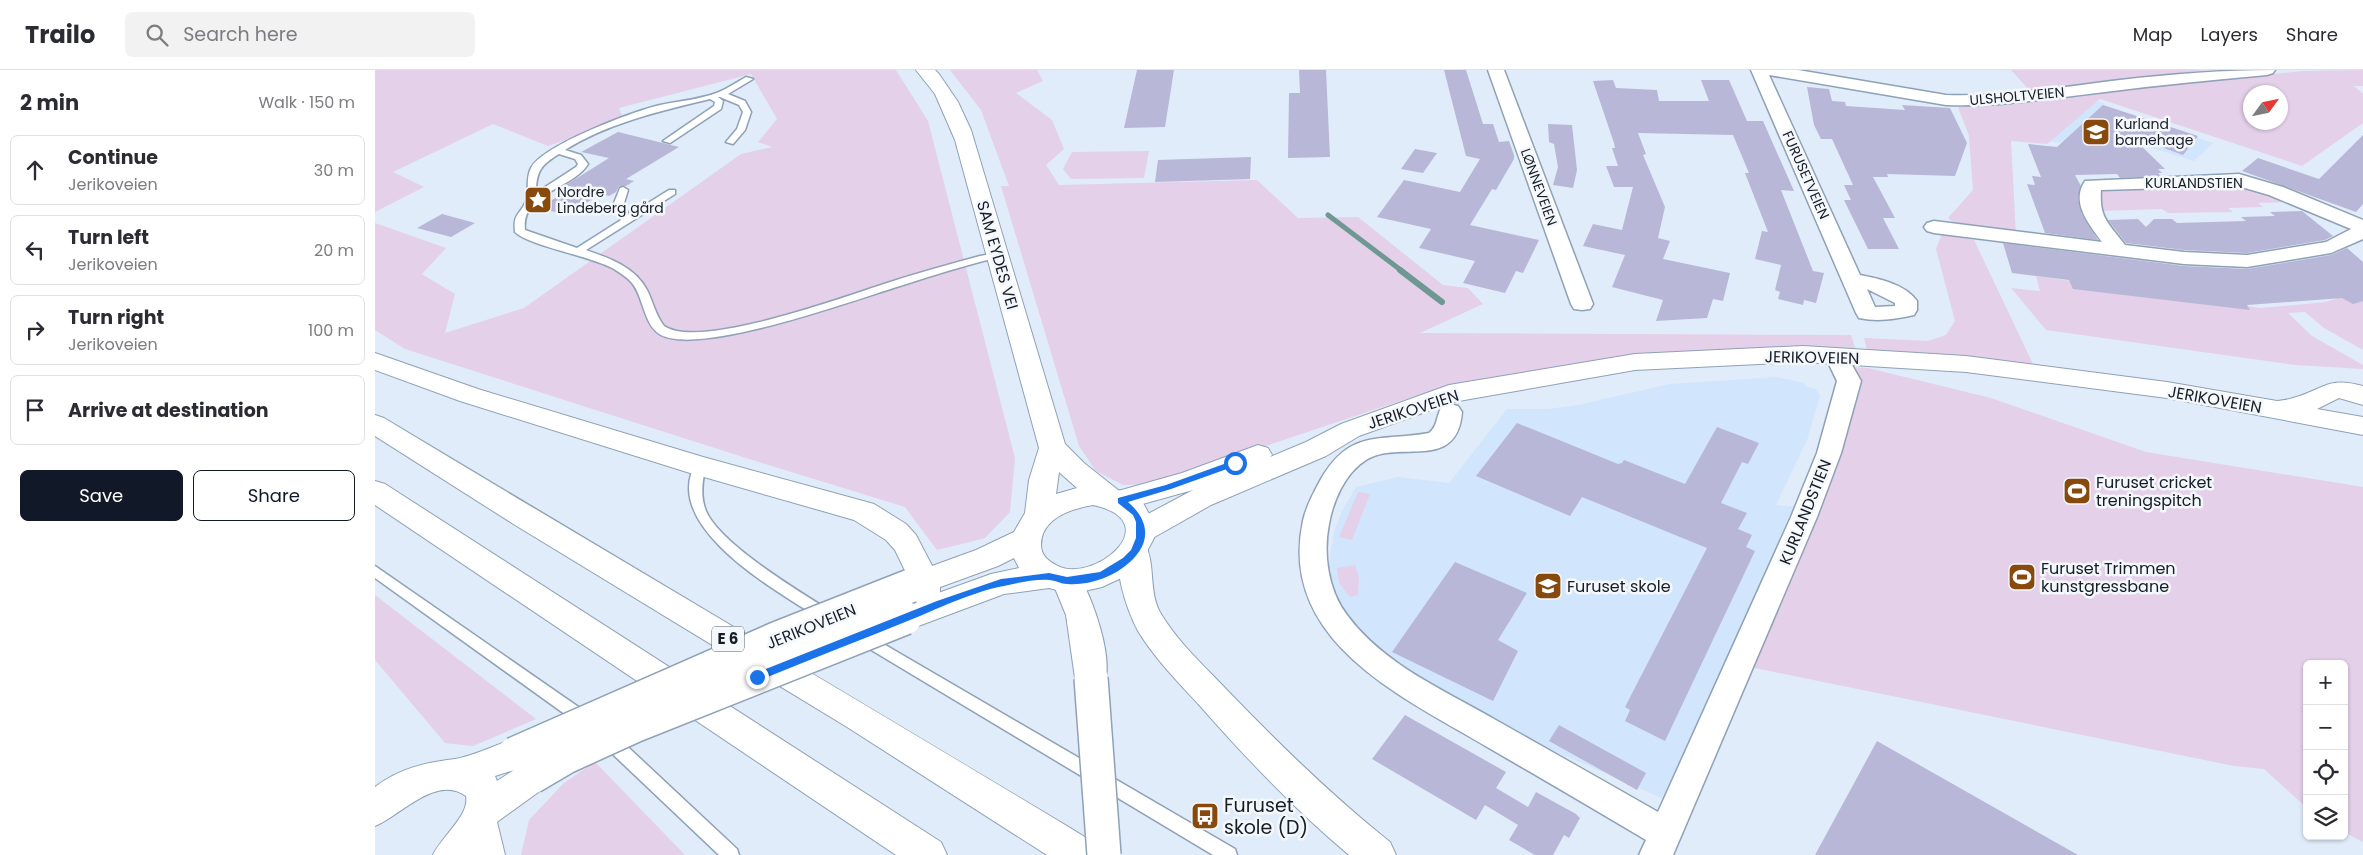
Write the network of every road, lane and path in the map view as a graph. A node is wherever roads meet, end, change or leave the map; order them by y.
1 (925, 70) edge
2 (1496, 70) edge
3 (1759, 70) edge
4 (1769, 70) edge
5 (2267, 70) edge
6 (749, 79) dead end
7 (717, 95) junction
8 (667, 141) dead end
9 (731, 142) dead end
10 (558, 150) junction
11 (623, 190) dead end
12 (672, 192) dead end
13 (531, 200) junction
14 (625, 221) junction
15 (1933, 227) dead end
16 (2362, 232) edge
17 (2119, 250) junction
18 (578, 251) junction
19 (998, 254) junction
20 (1852, 280) dead end
21 (1582, 304) dead end
22 (1835, 356) junction
23 (375, 361) edge
24 (2363, 396) edge
25 (2280, 410) junction
26 (1450, 412) dead end
27 (375, 424) edge
28 (2363, 426) edge
29 (1350, 430) junction
30 (1053, 448) junction
31 (700, 466) junction
32 (375, 491) edge
33 (1114, 498) junction
34 (1033, 527) junction
35 (1138, 541) junction
36 (375, 571) edge
37 (1058, 579) junction
38 (921, 597) junction
39 (523, 765) junction
40 (458, 774) junction
41 (375, 809) edge
42 (483, 829) edge
43 (1661, 844) edge
44 (452, 855) edge
45 (731, 855) edge
46 (928, 855) edge
47 (1080, 855) edge
48 (1104, 855) edge
49 (1229, 855) edge
50 (1377, 855) edge

1 - 19 main road, SAM EYDES VEI
2 - 21 street, LØNNEVEIEN
3 - 20 street, FURUSETVEIEN
4 - 5 street, ULSHOLTVEIEN
6 - 7 lane
7 - 8 lane
7 - 9 lane
7 - 10 lane
10 - 13 lane
10 - 13 lane
11 - 14 lane
12 - 14 lane
13 - 18 lane
14 - 18 lane
15 - 17 street, KURLANDSTIEN
16 - 17 street, KURLANDSTIEN
16 - 17 street, KURLANDSTIEN
18 - 19 lane
19 - 30 main road, SAM EYDES VEI
22 - 25 main road, JERIKOVEIEN
22 - 29 main road, JERIKOVEIEN
22 - 43 street, KURLANDSTIEN
23 - 31 main road
24 - 25 main road, JERIKOVEIEN
25 - 28 main road, JERIKOVEIEN
26 - 43 street
27 - 47 main road, E 6
29 - 33 main road, JERIKOVEIEN
29 - 35 main road, JERIKOVEIEN
30 - 33 main road, SAM EYDES VEI
30 - 34 main road
31 - 38 main road
31 - 49 lane
32 - 46 main road
33 - 34 main road, JERIKOVEIEN
33 - 35 main road
34 - 37 main road
34 - 38 main road, JERIKOVEIEN
35 - 37 main road, JERIKOVEIEN
35 - 50 main road
36 - 45 lane
37 - 38 main road, JERIKOVEIEN
37 - 48 main road, bridge
38 - 39 main road, JERIKOVEIEN, bridge
39 - 40 main road, JERIKOVEIEN
39 - 42 main road, JERIKOVEIEN
40 - 41 main road, JERIKOVEIEN
40 - 42 main road
42 - 44 main road, JERIKOVEIEN

